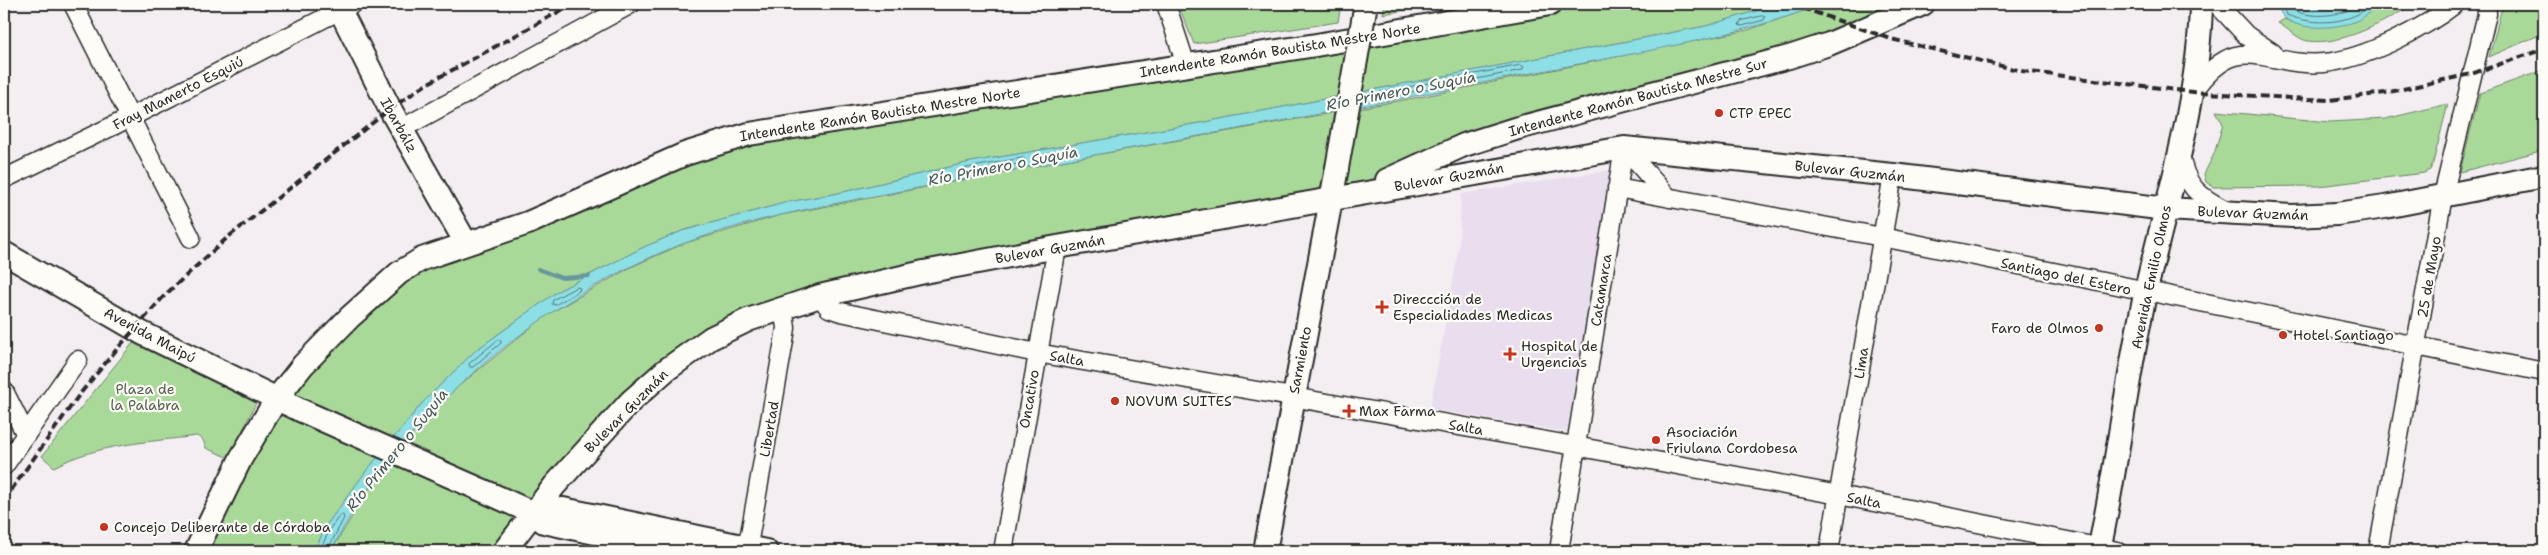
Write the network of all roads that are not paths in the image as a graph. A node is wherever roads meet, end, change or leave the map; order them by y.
1 (73, 4) edge
2 (631, 4) edge
3 (1166, 4) edge
4 (1550, 4) edge
5 (1924, 4) edge
6 (2202, 4) edge
7 (2217, 4) edge
8 (2455, 4) edge
9 (2486, 4) edge
10 (343, 6) edge
11 (1366, 6) edge
12 (2294, 62) junction
13 (1186, 65) junction
14 (2193, 92) junction
15 (129, 118) junction
16 (401, 129) junction
17 (1624, 148) junction
18 (2180, 150) junction
19 (2544, 166) edge
20 (1894, 175) junction
21 (2544, 176) edge
22 (4, 179) edge
23 (2496, 184) junction
24 (1617, 188) junction
25 (1354, 194) junction
26 (2443, 196) junction
27 (1332, 197) junction
28 (1669, 198) junction
29 (2166, 209) junction
30 (2232, 214) junction
31 (1882, 237) junction
32 (191, 238) dead end
33 (466, 243) junction
34 (1057, 247) junction
35 (4, 253) edge
36 (2146, 292) junction
37 (820, 296) junction
38 (783, 308) junction
39 (2416, 347) junction
40 (1037, 353) junction
41 (78, 360) dead end
42 (2544, 372) edge
43 (4, 391) edge
44 (1292, 397) junction
45 (277, 398) junction
46 (26, 434) junction
47 (1575, 446) junction
48 (4, 466) edge
49 (1839, 495) junction
50 (533, 514) junction
51 (754, 550) edge
52 (2105, 550) edge
53 (196, 551) edge
54 (504, 551) edge
55 (679, 551) edge
56 (1003, 551) edge
57 (1265, 551) edge
58 (1558, 551) edge
59 (1829, 551) edge
60 (2378, 551) edge

1 - 15 street
2 - 16 street
3 - 13 street
4 - 13 main road, Intendente Ramón Bautista Mestre Norte
5 - 25 main road, Intendente Ramón Bautista Mestre Sur
6 - 14 main road, Avenida Emilio Olmos
7 - 12 street
8 - 12 street
9 - 26 street, 25 de Mayo
10 - 15 street, Fray Mamerto Esquiú
10 - 16 main road, Ibarbálz
11 - 27 main road, Sarmiento, bridge
12 - 14 street
13 - 33 main road, Intendente Ramón Bautista Mestre Norte
14 - 18 main road, Avenida Emilio Olmos
15 - 22 street, Fray Mamerto Esquiú
15 - 32 street
16 - 33 main road, Ibarbálz
17 - 20 main road, Bulevar Guzmán
17 - 24 street, Catamarca
17 - 25 main road, Bulevar Guzmán
17 - 28 street
18 - 29 main road, Avenida Emilio Olmos
18 - 30 street
19 - 23 main road, Bulevar Guzmán
20 - 29 main road, Bulevar Guzmán
20 - 31 street, Lima
21 - 23 main road, Bulevar Guzmán
23 - 26 main road, Bulevar Guzmán
24 - 28 street, Santiago del Estero
24 - 47 street, Catamarca
25 - 27 main road, Bulevar Guzmán
26 - 30 main road, Bulevar Guzmán
26 - 39 street, 25 de Mayo
27 - 34 main road, Bulevar Guzmán
27 - 44 main road, Sarmiento
28 - 31 street, Santiago del Estero
29 - 30 main road, Bulevar Guzmán
29 - 36 main road, Avenida Emilio Olmos
31 - 36 street, Santiago del Estero
31 - 49 street, Lima
33 - 45 main road, Intendente Ramón Bautista Mestre Norte
34 - 37 main road, Bulevar Guzmán
34 - 40 street, Oncativo
35 - 45 main road, Avenida Maipú
36 - 39 street, Santiago del Estero
36 - 52 main road, Avenida Emilio Olmos
37 - 38 main road, Bulevar Guzmán
37 - 40 street, Salta
38 - 50 main road, Bulevar Guzmán
38 - 51 street, Libertad
39 - 42 street, Santiago del Estero
39 - 60 street, 25 de Mayo
40 - 44 street, Salta
40 - 56 street, Oncativo
41 - 46 street
43 - 46 street
44 - 47 street, Salta
44 - 57 main road, Sarmiento
45 - 50 main road, Avenida Maipú
45 - 53 main road, Intendente Ramón Bautista Mestre Norte
46 - 48 street
47 - 49 street, Salta
47 - 58 street, Catamarca
49 - 52 street, Salta
49 - 59 street, Lima
50 - 51 main road
50 - 54 main road, Bulevar Guzmán
50 - 55 main road

